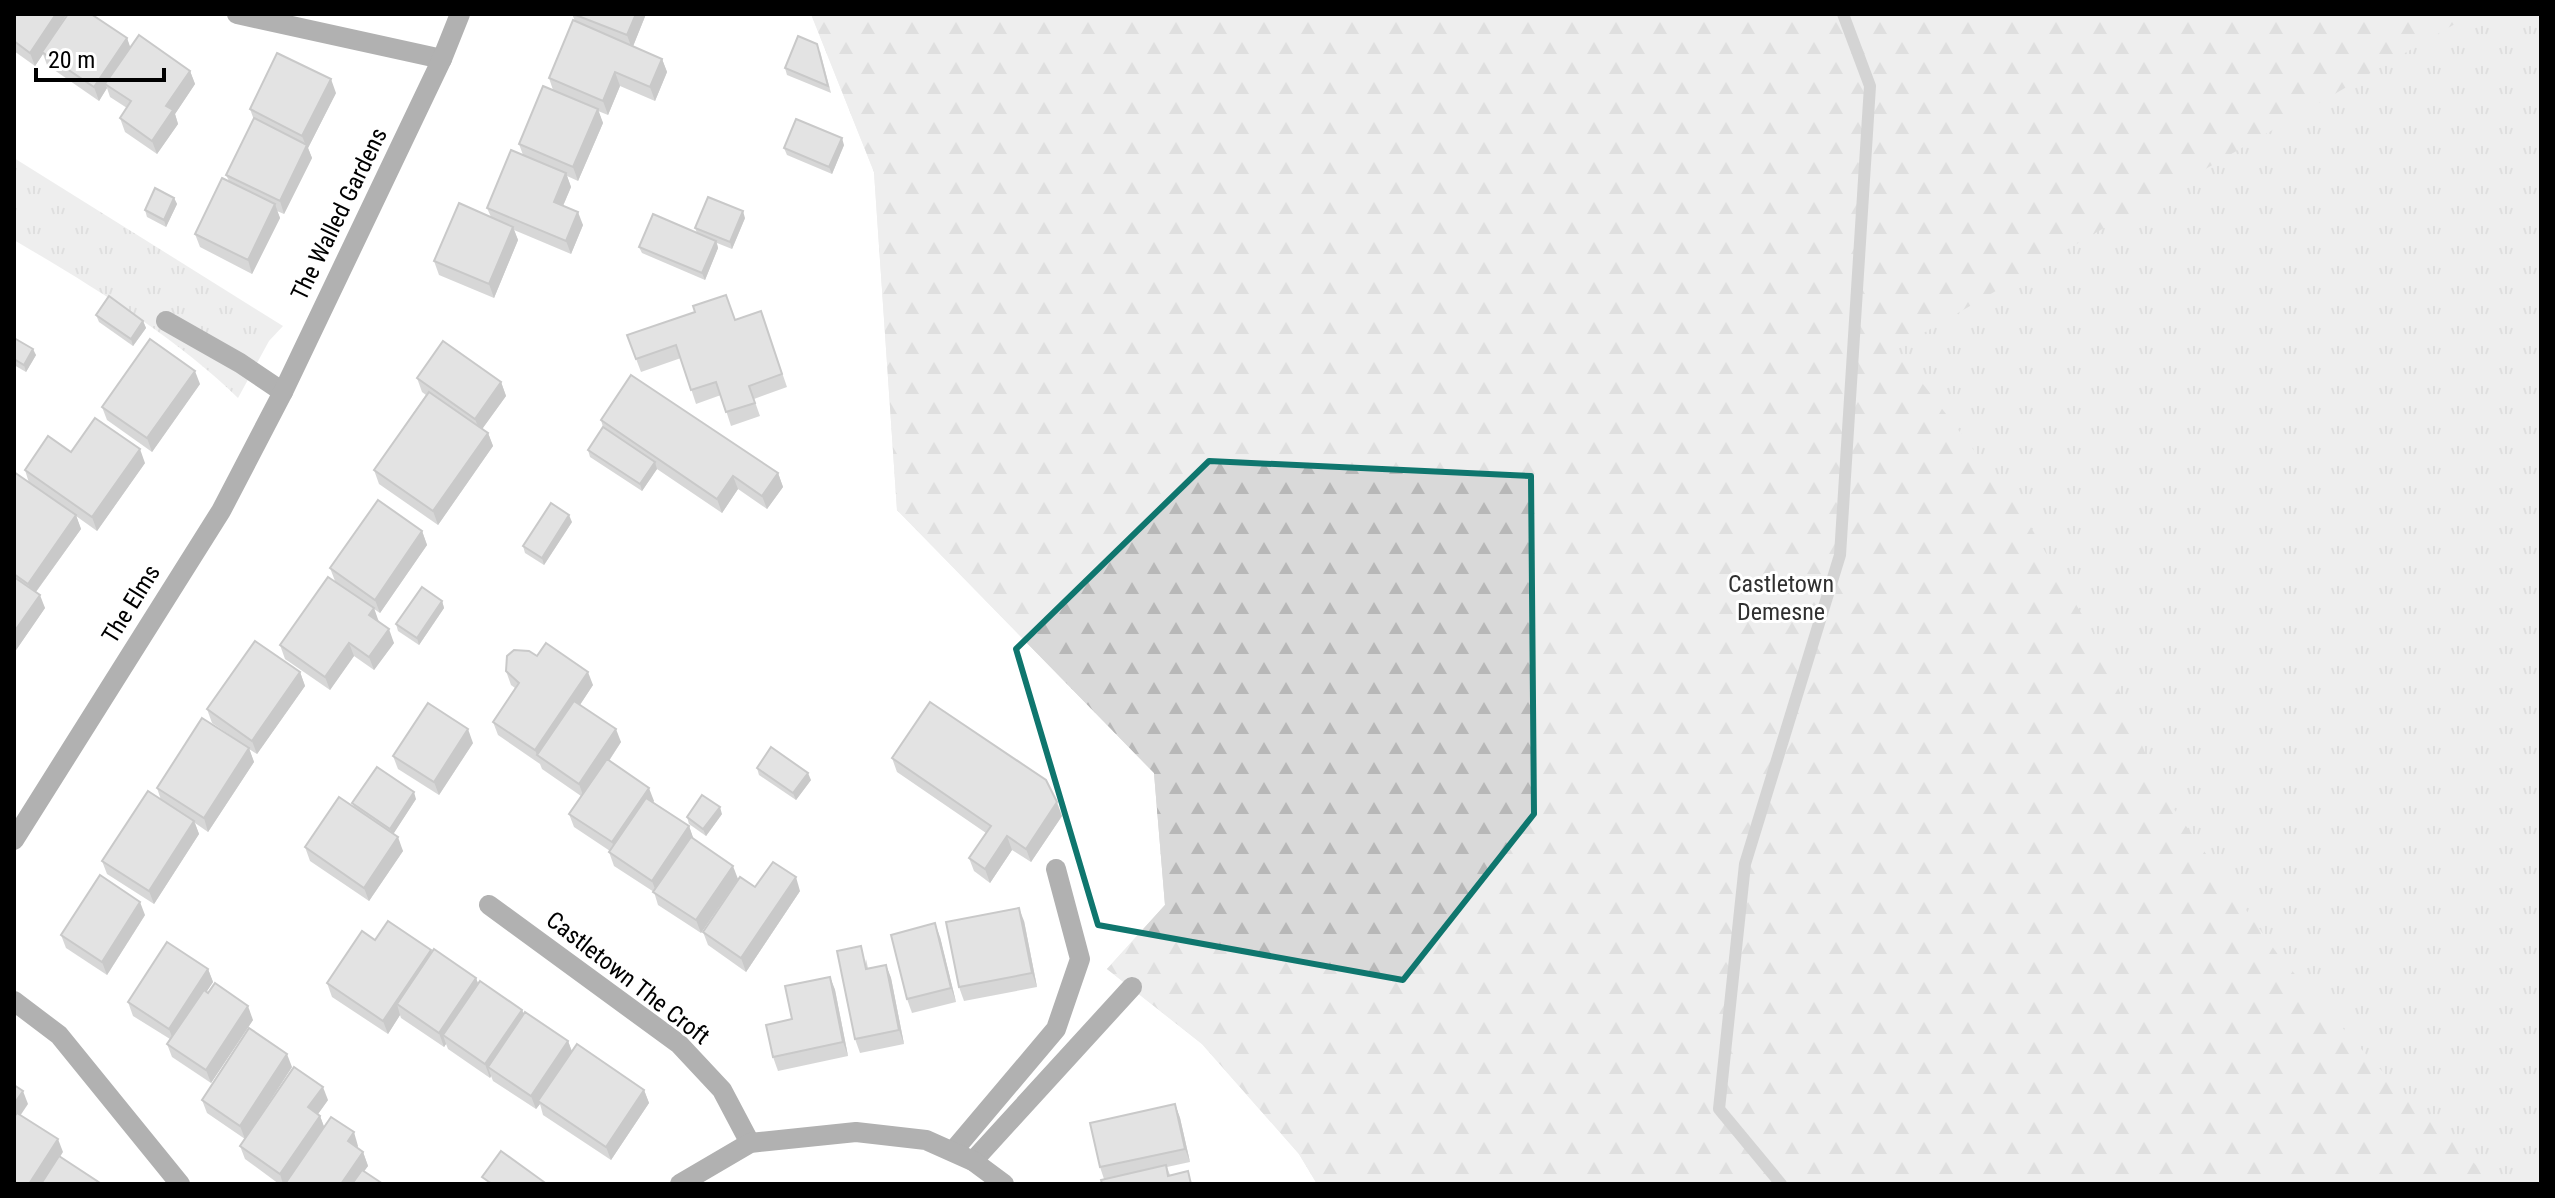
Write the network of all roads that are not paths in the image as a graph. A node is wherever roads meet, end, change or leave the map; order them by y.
1 (237, 14) edge
2 (460, 14) edge
3 (442, 59) junction
4 (166, 321) dead end
5 (283, 392) junction
6 (14, 840) edge
7 (1056, 869) dead end
8 (489, 905) dead end
9 (1132, 987) dead end
10 (14, 1001) edge
11 (750, 1143) junction
12 (953, 1151) junction
13 (973, 1161) junction
14 (180, 1184) edge
15 (680, 1184) edge
16 (1004, 1184) edge

1 - 3 street
2 - 3 street, The Walled Gardens
3 - 5 street, The Walled Gardens
4 - 5 street
5 - 6 street, The Elms
7 - 12 street
8 - 11 street, Castletown The Croft
9 - 13 street
10 - 14 street
11 - 12 street
11 - 15 street
12 - 13 street
13 - 16 street

